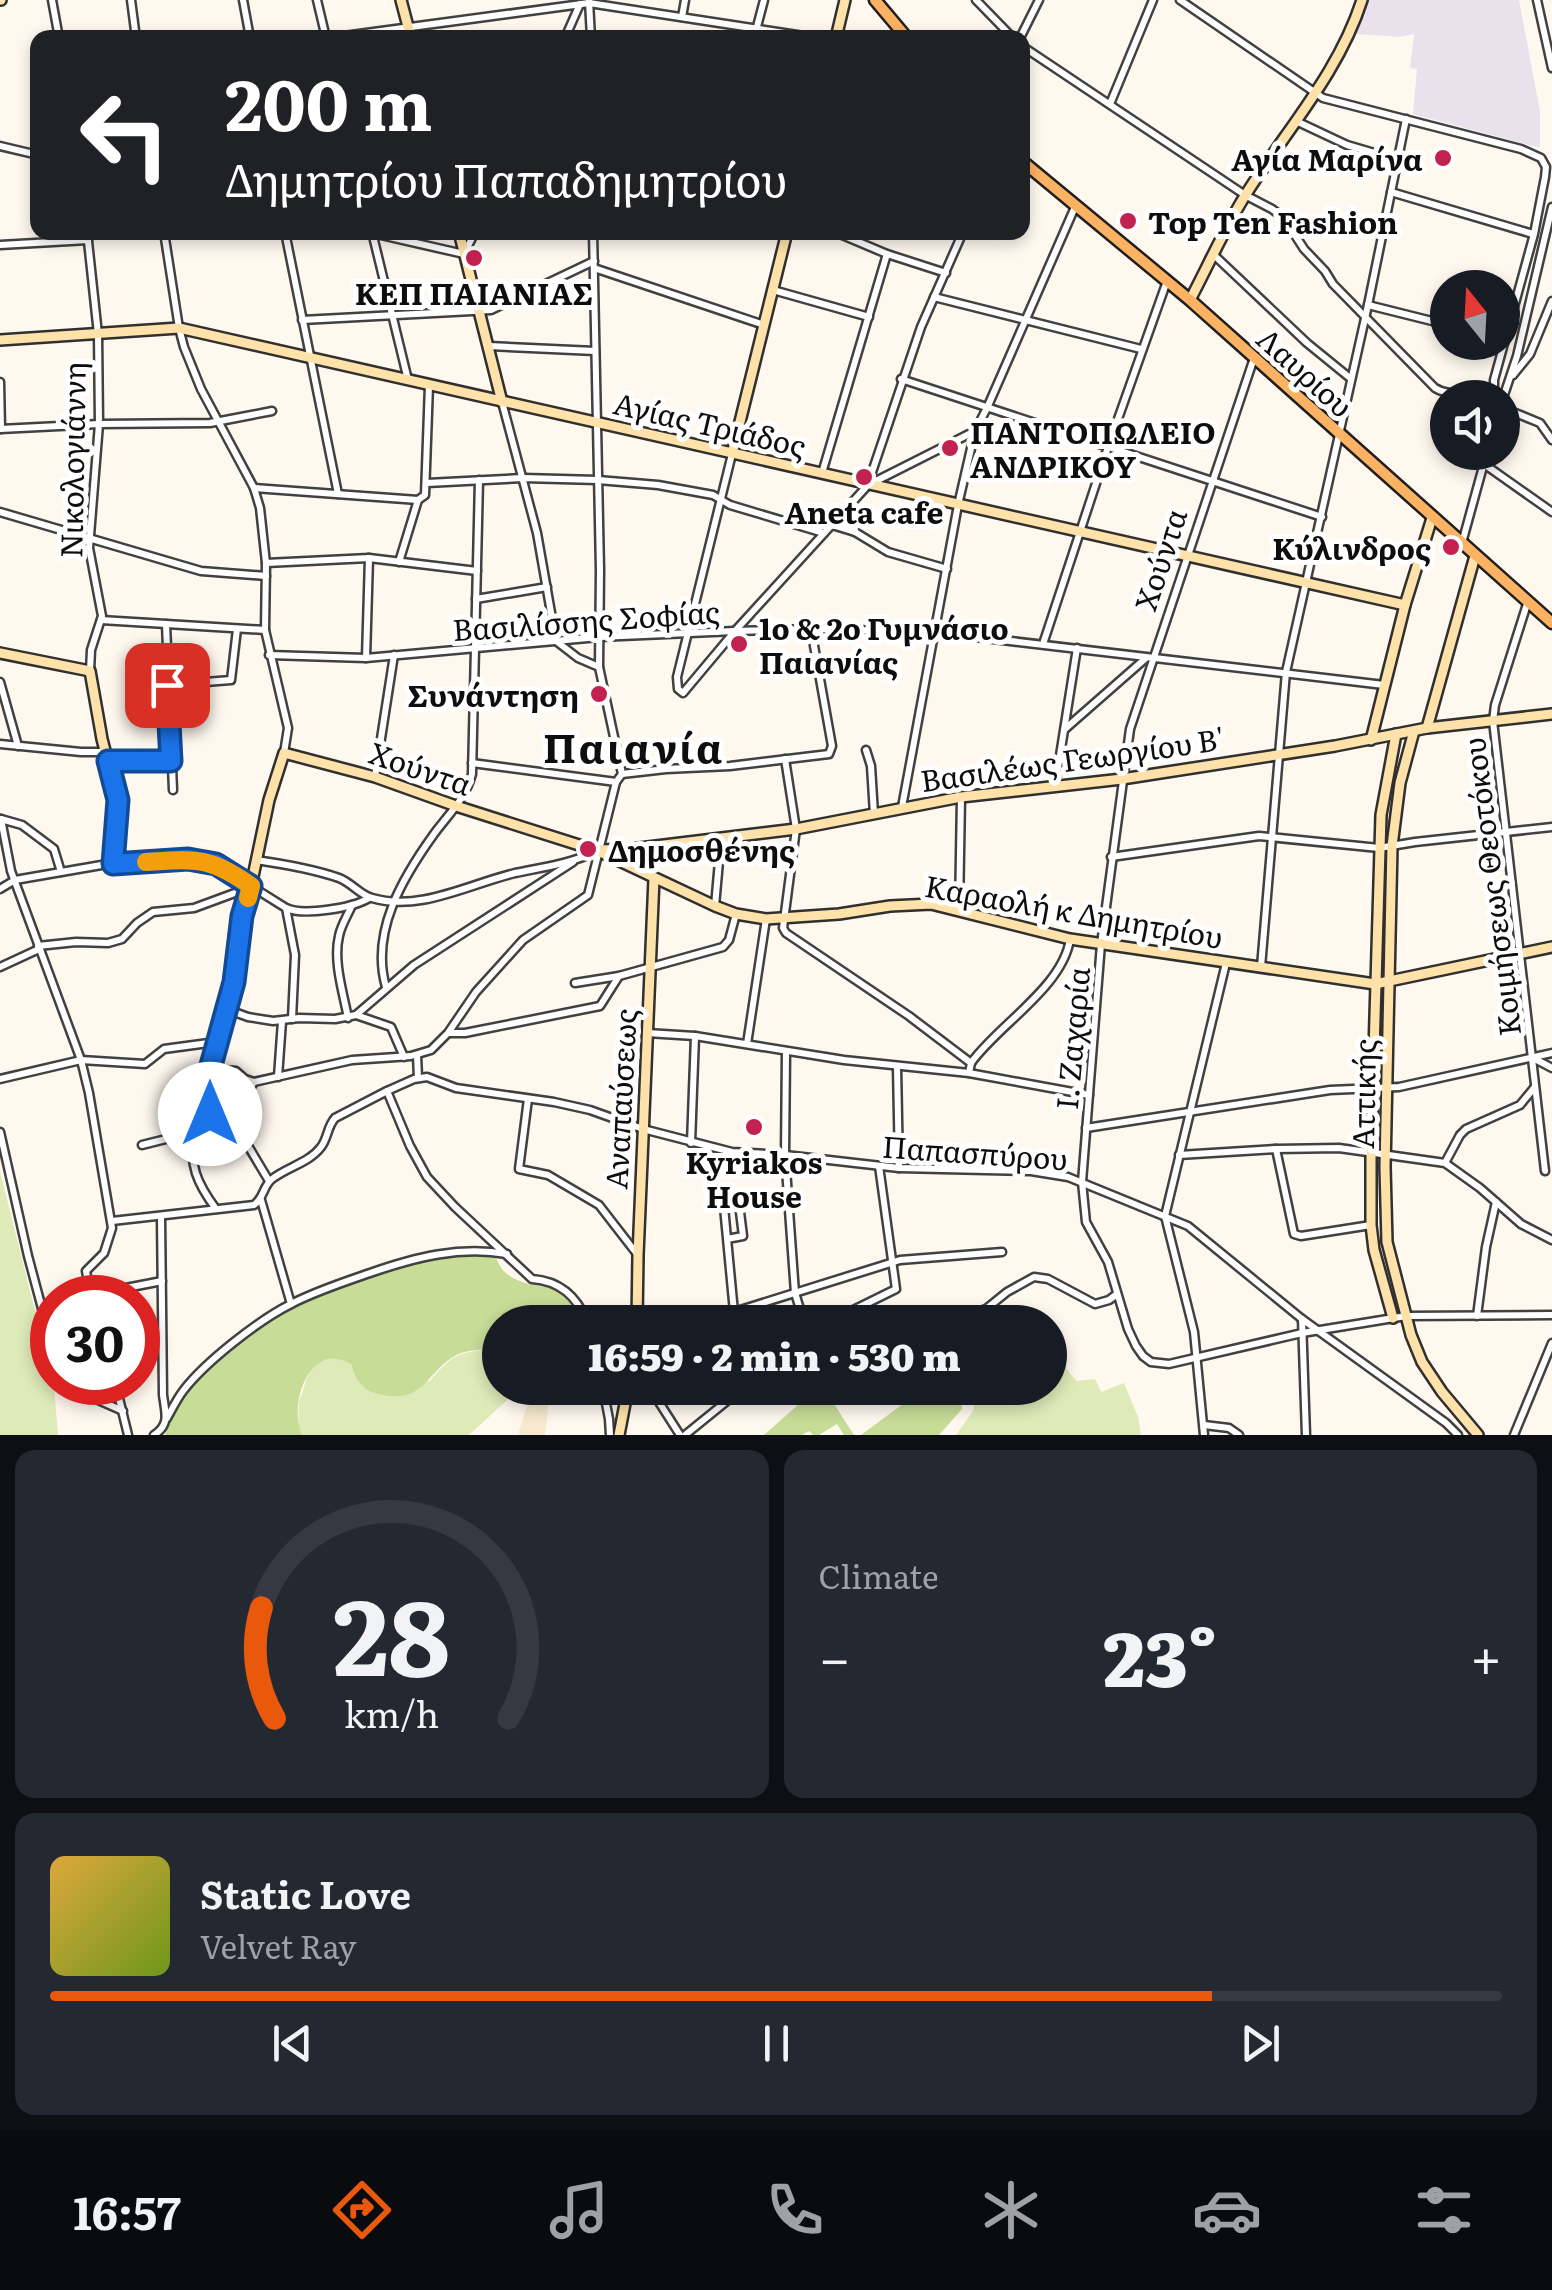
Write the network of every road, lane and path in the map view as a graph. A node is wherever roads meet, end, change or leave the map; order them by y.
1 (52, 0) edge
2 (131, 0) edge
3 (243, 0) edge
4 (317, 0) edge
5 (401, 0) edge
6 (686, 0) edge
7 (764, 0) edge
8 (845, 0) edge
9 (875, 0) edge
10 (976, 0) edge
11 (1039, 0) edge
12 (1152, 0) edge
13 (1180, 0) edge
14 (1362, 0) edge
15 (1537, 0) edge
16 (589, 2) edge
17 (580, 4) junction
18 (682, 17) junction
19 (1548, 20) edge
20 (757, 28) junction
21 (58, 30) edge
22 (135, 30) edge
23 (249, 30) edge
24 (325, 30) edge
25 (409, 30) edge
26 (428, 30) edge
27 (569, 30) edge
28 (591, 30) edge
29 (769, 30) edge
30 (838, 30) edge
31 (900, 30) edge
32 (1008, 30) edge
33 (1022, 30) edge
34 (1030, 51) edge
35 (1552, 68) edge
36 (1314, 94) junction
37 (1110, 104) junction
38 (1406, 119) junction
39 (1295, 120) junction
40 (0, 146) edge
41 (30, 153) edge
42 (1398, 160) junction
43 (1030, 168) edge
44 (1391, 192) junction
45 (1245, 196) junction
46 (1076, 205) junction
47 (1552, 208) edge
48 (1550, 230) edge
49 (1534, 234) junction
50 (52, 240) edge
51 (87, 240) edge
52 (165, 240) edge
53 (287, 240) edge
54 (373, 240) edge
55 (405, 240) edge
56 (461, 240) edge
57 (471, 240) edge
58 (593, 240) edge
59 (785, 240) edge
60 (854, 240) edge
61 (960, 240) edge
62 (0, 246) edge
63 (464, 254) junction
64 (887, 254) junction
65 (1214, 255) junction
66 (594, 265) junction
67 (946, 273) junction
68 (1167, 281) junction
69 (1520, 283) edge
70 (773, 290) junction
71 (934, 298) junction
72 (1190, 300) junction
73 (1552, 302) edge
74 (1368, 305) junction
75 (480, 312) junction
76 (392, 317) junction
77 (869, 317) junction
78 (1365, 318) junction
79 (302, 320) junction
80 (1430, 320) edge
81 (1024, 321) junction
82 (1552, 321) edge
83 (1542, 323) junction
84 (764, 325) junction
85 (178, 328) junction
86 (98, 334) junction
87 (0, 340) edge
88 (489, 346) junction
89 (1142, 349) junction
90 (595, 351) junction
91 (310, 358) junction
92 (1254, 358) junction
93 (1350, 378) junction
94 (1510, 379) joint
95 (408, 380) junction
96 (901, 380) junction
97 (0, 382) edge
98 (1430, 382) edge
99 (430, 385) junction
100 (502, 402) junction
101 (987, 408) junction
102 (272, 411) dead end
103 (1520, 415) edge
104 (217, 422) junction
105 (596, 423) junction
106 (98, 424) junction
107 (0, 429) edge
108 (975, 431) junction
109 (1339, 434) junction
110 (1552, 440) edge
111 (1108, 447) junction
112 (732, 454) junction
113 (1482, 470) edge
114 (1492, 470) edge
115 (821, 474) junction
116 (523, 478) junction
117 (479, 480) junction
118 (598, 480) junction
119 (1212, 481) junction
120 (427, 483) junction
121 (868, 485) junction
122 (254, 488) junction
123 (338, 494) junction
124 (720, 499) junction
125 (418, 500) junction
126 (853, 501) junction
127 (958, 505) junction
128 (0, 512) edge
129 (1552, 512) edge
130 (1322, 517) junction
131 (1432, 518) junction
132 (831, 525) junction
133 (855, 532) junction
134 (1081, 532) junction
135 (824, 533) junction
136 (92, 538) junction
137 (1462, 544) junction
138 (1186, 556) junction
139 (1475, 556) junction
140 (369, 558) junction
141 (399, 562) junction
142 (266, 563) junction
143 (947, 569) junction
144 (477, 571) junction
145 (266, 576) junction
146 (1306, 583) junction
147 (547, 587) junction
148 (476, 599) junction
149 (1528, 602) junction
150 (1406, 604) junction
151 (101, 620) junction
152 (1552, 623) edge
153 (166, 624) junction
154 (237, 629) junction
155 (812, 629) junction
156 (265, 630) junction
157 (736, 631) junction
158 (934, 632) junction
159 (687, 633) junction
160 (599, 637) junction
161 (556, 641) junction
162 (1043, 644) junction
163 (475, 648) junction
164 (1076, 648) junction
165 (0, 653) edge
166 (269, 655) junction
167 (394, 655) junction
168 (366, 658) junction
169 (1150, 658) junction
170 (599, 666) junction
171 (90, 671) junction
172 (1286, 672) junction
173 (0, 682) edge
174 (1384, 684) junction
175 (167, 685) junction
176 (1552, 714) edge
177 (1493, 721) junction
178 (1427, 728) junction
179 (1063, 730) junction
180 (1414, 731) junction
181 (1396, 734) junction
182 (1370, 740) junction
183 (0, 744) edge
184 (18, 746) junction
185 (866, 750) dead end
186 (284, 752) junction
187 (1280, 754) junction
188 (107, 756) junction
189 (785, 759) junction
190 (171, 761) junction
191 (472, 763) junction
192 (622, 774) junction
193 (374, 777) junction
194 (1122, 779) junction
195 (616, 782) junction
196 (1054, 787) junction
197 (172, 790) dead end
198 (961, 797) junction
199 (456, 806) junction
200 (902, 807) junction
201 (874, 814) junction
202 (0, 819) edge
203 (1552, 827) edge
204 (796, 829) junction
205 (1505, 832) junction
206 (1271, 838) junction
207 (722, 839) junction
208 (1392, 846) junction
209 (1379, 848) junction
210 (598, 850) junction
211 (1112, 858) junction
212 (256, 860) junction
213 (573, 862) junction
214 (113, 864) junction
215 (61, 872) junction
216 (654, 878) junction
217 (14, 880) junction
218 (251, 886) junction
219 (0, 889) edge
220 (369, 898) junction
221 (394, 902) junction
222 (352, 905) junction
223 (715, 906) junction
224 (286, 908) junction
225 (959, 911) junction
226 (736, 914) junction
227 (766, 919) junction
228 (784, 919) junction
229 (1070, 940) junction
230 (1100, 944) junction
231 (1552, 946) edge
232 (39, 948) junction
233 (1520, 954) junction
234 (1226, 963) junction
235 (651, 966) junction
236 (0, 967) edge
237 (1261, 968) junction
238 (619, 976) junction
239 (1388, 981) junction
240 (575, 983) dead end
241 (1375, 984) junction
242 (386, 988) junction
243 (226, 1009) junction
244 (352, 1017) junction
245 (292, 1020) junction
246 (282, 1021) junction
247 (448, 1033) junction
248 (647, 1033) junction
249 (695, 1036) junction
250 (216, 1042) junction
251 (747, 1044) junction
252 (786, 1052) junction
253 (1552, 1053) edge
254 (404, 1056) junction
255 (417, 1056) junction
256 (1532, 1058) junction
257 (81, 1060) junction
258 (970, 1063) junction
259 (896, 1066) junction
260 (1552, 1068) edge
261 (210, 1069) junction
262 (968, 1073) junction
263 (278, 1077) junction
264 (418, 1078) junction
265 (0, 1079) edge
266 (254, 1082) junction
267 (1372, 1086) junction
268 (1387, 1087) junction
269 (1534, 1088) junction
270 (387, 1090) junction
271 (1090, 1095) junction
272 (528, 1099) junction
273 (1190, 1111) junction
274 (232, 1119) junction
275 (214, 1126) junction
276 (1086, 1128) junction
277 (643, 1129) junction
278 (0, 1132) edge
279 (193, 1132) junction
280 (692, 1143) junction
281 (142, 1145) dead end
282 (1276, 1149) junction
283 (1371, 1152) junction
284 (1386, 1154) junction
285 (785, 1155) junction
286 (1180, 1156) junction
287 (1446, 1163) junction
288 (878, 1166) junction
289 (899, 1168) junction
290 (1545, 1172) dead end
291 (269, 1181) junction
292 (1082, 1182) junction
293 (261, 1200) junction
294 (1496, 1202) junction
295 (216, 1210) junction
296 (1165, 1216) junction
297 (161, 1217) junction
298 (112, 1221) junction
299 (1371, 1226) junction
300 (727, 1239) junction
301 (1552, 1240) edge
302 (1002, 1252) dead end
303 (506, 1254) junction
304 (638, 1255) junction
305 (893, 1262) junction
306 (33, 1275) edge
307 (86, 1275) edge
308 (162, 1281) joint
309 (794, 1293) junction
310 (1117, 1294) junction
311 (291, 1304) junction
312 (579, 1305) edge
313 (637, 1305) edge
314 (733, 1305) edge
315 (756, 1305) edge
316 (798, 1305) edge
317 (864, 1305) edge
318 (992, 1305) edge
319 (1552, 1315) edge
320 (1406, 1316) junction
321 (1477, 1316) junction
322 (1393, 1318) junction
323 (1302, 1319) junction
324 (1318, 1331) junction
325 (1302, 1333) junction
326 (1552, 1343) edge
327 (1195, 1358) junction
328 (110, 1405) edge
329 (121, 1405) edge
330 (607, 1405) edge
331 (625, 1405) edge
332 (662, 1405) edge
333 (722, 1405) edge
334 (122, 1410) junction
335 (167, 1418) junction
336 (1204, 1425) junction
337 (128, 1435) edge
338 (154, 1435) edge
339 (610, 1435) edge
340 (619, 1435) edge
341 (683, 1435) edge
342 (1204, 1435) edge
343 (1240, 1435) edge
344 (1306, 1435) edge
345 (1458, 1435) edge
346 (1478, 1435) edge
347 (1514, 1435) edge

1 - 21 street
2 - 22 street
3 - 23 street
4 - 24 street
5 - 25 street
6 - 18 street
7 - 20 street
8 - 30 street
9 - 31 main road
10 - 32 street
11 - 33 street
12 - 37 street
13 - 36 street
14 - 36 street
15 - 19 street
16 - 17 street
16 - 18 street
16 - 28 street
17 - 26 street
17 - 27 street
18 - 20 street
19 - 35 street
20 - 29 street
34 - 37 street
36 - 38 street
36 - 39 street
37 - 45 street
38 - 42 street
38 - 49 street
39 - 42 street
39 - 45 street
40 - 41 street
42 - 44 street
43 - 46 main road, Λαυρίου
44 - 49 street
44 - 74 street
45 - 65 street
45 - 78 street
46 - 68 main road, Λαυρίου
46 - 81 street
47 - 48 street
48 - 94 street
49 - 69 street
50 - 62 street
51 - 86 street, Νικολογιάννη
52 - 85 street
53 - 79 street
54 - 76 street
55 - 63 street
56 - 63 street
57 - 63 street
58 - 66 street
59 - 70 street
60 - 64 street
61 - 67 street
63 - 75 street
64 - 67 street
64 - 77 street
65 - 72 street
65 - 93 street
66 - 75 street
66 - 84 street
66 - 90 street
67 - 71 street
68 - 72 main road, Λαυρίου
68 - 89 street
70 - 77 street
70 - 84 street
71 - 81 street
71 - 96 street
72 - 92 main road, Λαυρίου
73 - 83 street
74 - 78 street
74 - 80 street
75 - 76 street
75 - 88 street
76 - 79 street
76 - 95 street
77 - 115 street
78 - 93 street
78 - 98 street
79 - 91 street
81 - 89 street
81 - 101 street
82 - 83 street
83 - 94 street
84 - 112 street
85 - 86 street, Αγίας Τριάδος
85 - 91 street, Αγίας Τριάδος
85 - 104 street
86 - 87 street, Αγίας Τριάδος
86 - 106 street, Νικολογιάννη
88 - 90 street
88 - 100 street
89 - 111 street
90 - 105 street
91 - 95 street, Αγίας Τριάδος
91 - 123 street
92 - 109 main road, Λαυρίου
92 - 119 street, Χούντα
93 - 109 street
95 - 99 street, Αγίας Τριάδος
96 - 101 street
96 - 121 street
97 - 107 street
99 - 100 street, Αγίας Τριάδος
99 - 120 street
100 - 105 street, Αγίας Τριάδος
100 - 116 street
101 - 108 street
101 - 111 street
102 - 104 street
103 - 110 street
104 - 106 street
104 - 122 street
105 - 112 street, Αγίας Τριάδος
105 - 118 street
106 - 107 street
106 - 136 street, Νικολογιάννη
108 - 121 street
108 - 127 street
109 - 130 street
109 - 131 main road, Λαυρίου
111 - 119 street
111 - 134 street
112 - 115 street, Αγίας Τριάδος
112 - 124 street
113 - 137 street
114 - 129 street
115 - 121 street, Αγίας Τριάδος
116 - 117 street
116 - 118 street
116 - 147 street
117 - 120 street
117 - 144 street
118 - 124 street
118 - 160 street
119 - 130 street
119 - 138 street, Χούντα
120 - 125 street
121 - 126 street
121 - 127 street, Αγίας Τριάδος
122 - 123 street
122 - 142 street
123 - 125 street
124 - 135 street
124 - 159 street
125 - 141 street
126 - 132 street
126 - 133 street
127 - 134 street, Αγίας Τριάδος
127 - 143 street
128 - 136 street
130 - 146 street
131 - 137 main road, Λαυρίου
131 - 150 street
132 - 133 street
132 - 135 street
133 - 143 street
134 - 138 street, Αγίας Τριάδος
134 - 162 street
135 - 157 street
136 - 145 street
136 - 151 street, Νικολογιάννη
137 - 139 main road, Λαυρίου
138 - 146 street, Αγίας Τριάδος
138 - 169 street, Χούντα
139 - 149 main road, Λαυρίου
139 - 178 street
140 - 141 street
140 - 142 street
140 - 168 street
141 - 144 street
142 - 145 street
143 - 158 street
144 - 148 street
145 - 156 street
146 - 150 street, Αγίας Τριάδος
146 - 172 street
147 - 148 street
147 - 161 street
148 - 163 street
149 - 152 main road, Λαυρίου
149 - 177 street, Κοιμήσεως Θεοτόκου
150 - 174 street
151 - 153 street
151 - 171 street, Νικολογιάννη
153 - 154 street
153 - 175 street
154 - 156 street
154 - 175 street
155 - 157 street, Βασιλίσσης Σοφίας
155 - 158 street, Βασιλίσσης Σοφίας
155 - 189 street
156 - 166 street
157 - 159 street, Βασιλίσσης Σοφίας
157 - 159 street
158 - 162 street, Βασιλίσσης Σοφίας
158 - 200 street
159 - 160 street, Βασιλίσσης Σοφίας
160 - 161 street, Βασιλίσσης Σοφίας
160 - 170 street
161 - 163 street, Βασιλίσσης Σοφίας
161 - 170 street
162 - 164 street, Βασιλίσσης Σοφίας
163 - 167 street, Βασιλίσσης Σοφίας
163 - 191 street
164 - 169 street, Βασιλίσσης Σοφίας
164 - 179 street
165 - 171 street
166 - 168 street, Βασιλίσσης Σοφίας
166 - 186 street
167 - 168 street, Βασιλίσσης Σοφίας
167 - 193 street
169 - 172 street, Βασιλίσσης Σοφίας
169 - 179 street
169 - 194 street, Χούντα
170 - 192 street
171 - 188 street, Νικολογιάννη
172 - 174 street, Βασιλίσσης Σοφίας
172 - 187 street
173 - 184 street
174 - 182 street
175 - 190 street
176 - 177 street, Βασιλέως Γεωργίου Β'
177 - 178 street, Βασιλέως Γεωργίου Β'
177 - 205 street, Κοιμήσεως Θεοτόκου
178 - 180 street, Βασιλέως Γεωργίου Β'
179 - 196 street
180 - 181 street, Βασιλέως Γεωργίου Β'
180 - 208 street, Αττικής
181 - 182 street, Βασιλέως Γεωργίου Β'
181 - 209 street, Αττικής
182 - 187 street, Βασιλέως Γεωργίου Β'
183 - 184 street
184 - 188 street
185 - 201 street
186 - 193 street, Χούντα
186 - 212 street
187 - 194 street, Βασιλέως Γεωργίου Β'
187 - 206 street
188 - 190 street
188 - 214 street, Νικολογιάννη
189 - 192 street
189 - 204 street
190 - 197 street
191 - 195 street
191 - 199 street
192 - 195 street
193 - 199 street, Χούντα
194 - 196 street, Βασιλέως Γεωργίου Β'
194 - 211 street, Ι. Ζαχαρία
195 - 210 street
196 - 198 street, Βασιλέως Γεωργίου Β'
198 - 200 street, Βασιλέως Γεωργίου Β'
198 - 225 street
199 - 210 street, Χούντα
199 - 221 street
200 - 201 street, Βασιλέως Γεωργίου Β'
201 - 204 street, Βασιλέως Γεωργίου Β'
202 - 215 street
202 - 217 street
203 - 205 street
204 - 207 street, Βασιλέως Γεωργίου Β'
204 - 228 street
205 - 208 street
205 - 233 street, Κοιμήσεως Θεοτόκου
206 - 209 street
206 - 211 street
206 - 237 street
207 - 210 street, Βασιλέως Γεωργίου Β'
207 - 223 street
208 - 209 street
208 - 239 street, Αττικής
209 - 241 street, Αττικής
210 - 213 street
210 - 216 street, Καραολή κ Δημητρίου
210 - 247 street
211 - 230 street, Ι. Ζαχαρία
212 - 218 street
212 - 220 street
213 - 221 street
213 - 242 street
214 - 215 street
214 - 218 street
215 - 217 street
216 - 223 street, Καραολή κ Δημητρίου
216 - 235 street, Αναπαύσεως
217 - 219 street
217 - 232 street
218 - 224 street
218 - 232 street
218 - 243 street
220 - 221 street
220 - 222 street
221 - 242 street
222 - 224 street
222 - 244 street
223 - 226 street, Καραολή κ Δημητρίου
224 - 245 street
225 - 228 street, Καραολή κ Δημητρίου
225 - 229 street, Καραολή κ Δημητρίου
226 - 227 street, Καραολή κ Δημητρίου
226 - 235 street
227 - 228 street, Καραολή κ Δημητρίου
227 - 251 street
228 - 258 street
229 - 230 street, Καραολή κ Δημητρίου
229 - 258 street
230 - 234 street, Καραολή κ Δημητρίου
230 - 271 street, Ι. Ζαχαρία
231 - 233 street, Καραολή κ Δημητρίου
232 - 236 street
232 - 257 street
233 - 239 street, Καραολή κ Δημητρίου
233 - 256 street, Κοιμήσεως Θεοτόκου
234 - 237 street, Καραολή κ Δημητρίου
234 - 273 street
235 - 238 street
235 - 248 street, Αναπαύσεως
237 - 241 street, Καραολή κ Δημητρίου
238 - 240 street
238 - 247 street
239 - 241 street, Καραολή κ Δημητρίου
239 - 268 street, Αττικής
241 - 267 street, Αττικής
242 - 244 street
243 - 246 street
243 - 250 street
244 - 245 street
244 - 254 street
245 - 246 street
246 - 263 street
247 - 255 street
248 - 249 street
248 - 277 street, Αναπαύσεως
249 - 251 street
249 - 280 street
250 - 257 street
250 - 261 street
251 - 252 street
252 - 259 street
252 - 285 street
253 - 256 street
254 - 255 street
254 - 263 street
255 - 264 street
256 - 260 street
256 - 268 street
256 - 269 street, Κοιμήσεως Θεοτόκου
257 - 265 street
257 - 298 street
258 - 262 street
259 - 262 street
259 - 289 street
261 - 266 street
261 - 275 street
262 - 271 street
263 - 266 street
264 - 270 street
264 - 272 street, Παπασπύρου
266 - 274 street
267 - 268 street
267 - 273 street
267 - 283 street, Αττικής
268 - 284 street, Αττικής
269 - 287 street
269 - 290 street, Κοιμήσεως Θεοτόκου
270 - 291 street
270 - 303 street
271 - 276 street, Ι. Ζαχαρία
272 - 277 street, Παπασπύρου
272 - 304 street
273 - 276 street
273 - 286 street
274 - 275 street
274 - 291 street
275 - 279 street
276 - 292 street, Ι. Ζαχαρία
277 - 280 street, Παπασπύρου
277 - 304 street, Αναπαύσεως
278 - 306 street
279 - 281 street
279 - 295 street
280 - 285 street, Παπασπύρου
282 - 283 street
282 - 286 street
282 - 299 street
283 - 284 street
283 - 299 street, Αττικής
284 - 287 street
284 - 320 street, Αττικής
285 - 288 street, Παπασπύρου
285 - 309 street
286 - 296 street
287 - 294 street
288 - 289 street, Παπασπύρου
288 - 305 street
289 - 292 street, Παπασπύρου
291 - 293 street
292 - 296 street, Παπασπύρου
292 - 310 street, Ι. Ζαχαρία
293 - 295 street
293 - 311 street
294 - 301 street
294 - 321 street
295 - 297 street
296 - 323 street, Παπασπύρου
296 - 327 street
297 - 298 street
297 - 308 street
298 - 307 street
299 - 322 street, Αττικής
300 - 300 street
300 - 314 street
302 - 305 street
303 - 311 street
303 - 312 street
304 - 313 street, Αναπαύσεως
305 - 309 street
305 - 317 street
308 - 335 street
309 - 315 street
309 - 316 street
310 - 318 street
310 - 327 street, Ι. Ζαχαρία
311 - 335 street
319 - 321 street, Ι. Ζαχαρία
320 - 321 street, Ι. Ζαχαρία
320 - 322 street, Ι. Ζαχαρία
320 - 346 street, Αττικής
322 - 324 street, Ι. Ζαχαρία
323 - 324 street, Παπασπύρου
323 - 325 street
324 - 325 street, Ι. Ζαχαρία
324 - 345 street, Παπασπύρου
325 - 327 street, Ι. Ζαχαρία
325 - 344 street
326 - 347 street
327 - 336 street
328 - 334 street
329 - 334 street
330 - 339 street
331 - 340 street
332 - 341 street
333 - 341 street
334 - 337 street
335 - 338 street
336 - 342 street
336 - 343 street

